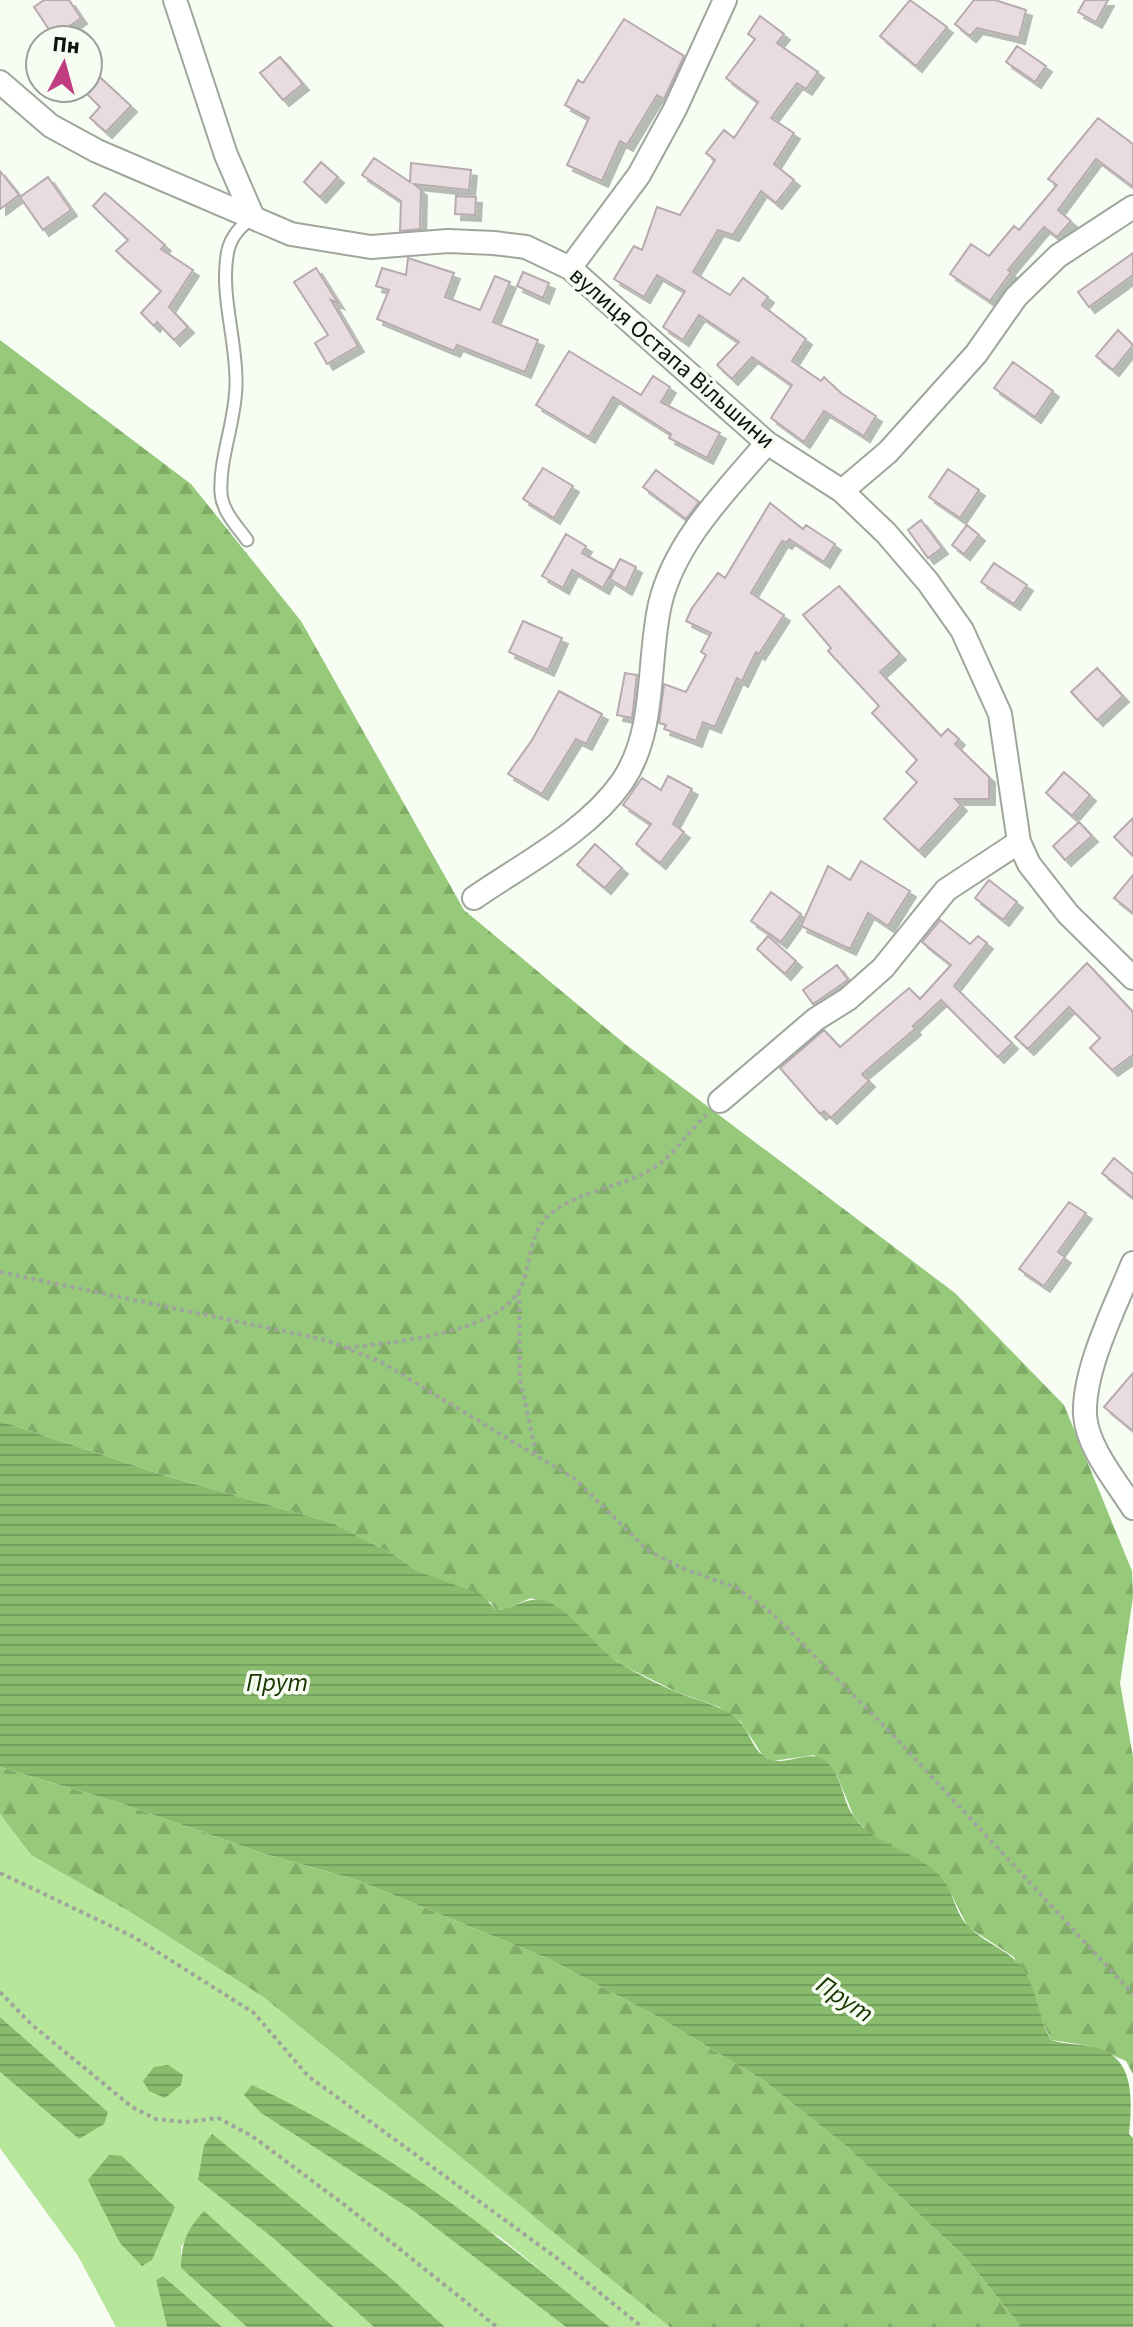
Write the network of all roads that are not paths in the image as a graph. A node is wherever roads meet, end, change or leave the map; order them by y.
1 (175, 0) edge
2 (725, 0) edge
3 (0, 82) edge
4 (1133, 207) edge
5 (253, 217) junction
6 (570, 268) junction
7 (767, 443) junction
8 (842, 491) junction
9 (247, 540) dead end
10 (1019, 842) junction
11 (474, 898) dead end
12 (1133, 978) edge
13 (720, 1101) road end
14 (1133, 1263) edge
15 (1133, 1508) edge

1 - 5 street
2 - 6 street
3 - 5 street, вулиця Остапа Вільшини
4 - 8 street
5 - 6 street, вулиця Остапа Вільшини
5 - 9 lane
6 - 7 street, вулиця Остапа Вільшини
7 - 8 street, вулиця Остапа Вільшини
7 - 11 street
8 - 10 street, вулиця Остапа Вільшини
10 - 12 street, вулиця Остапа Вільшини
10 - 13 street
14 - 15 street

